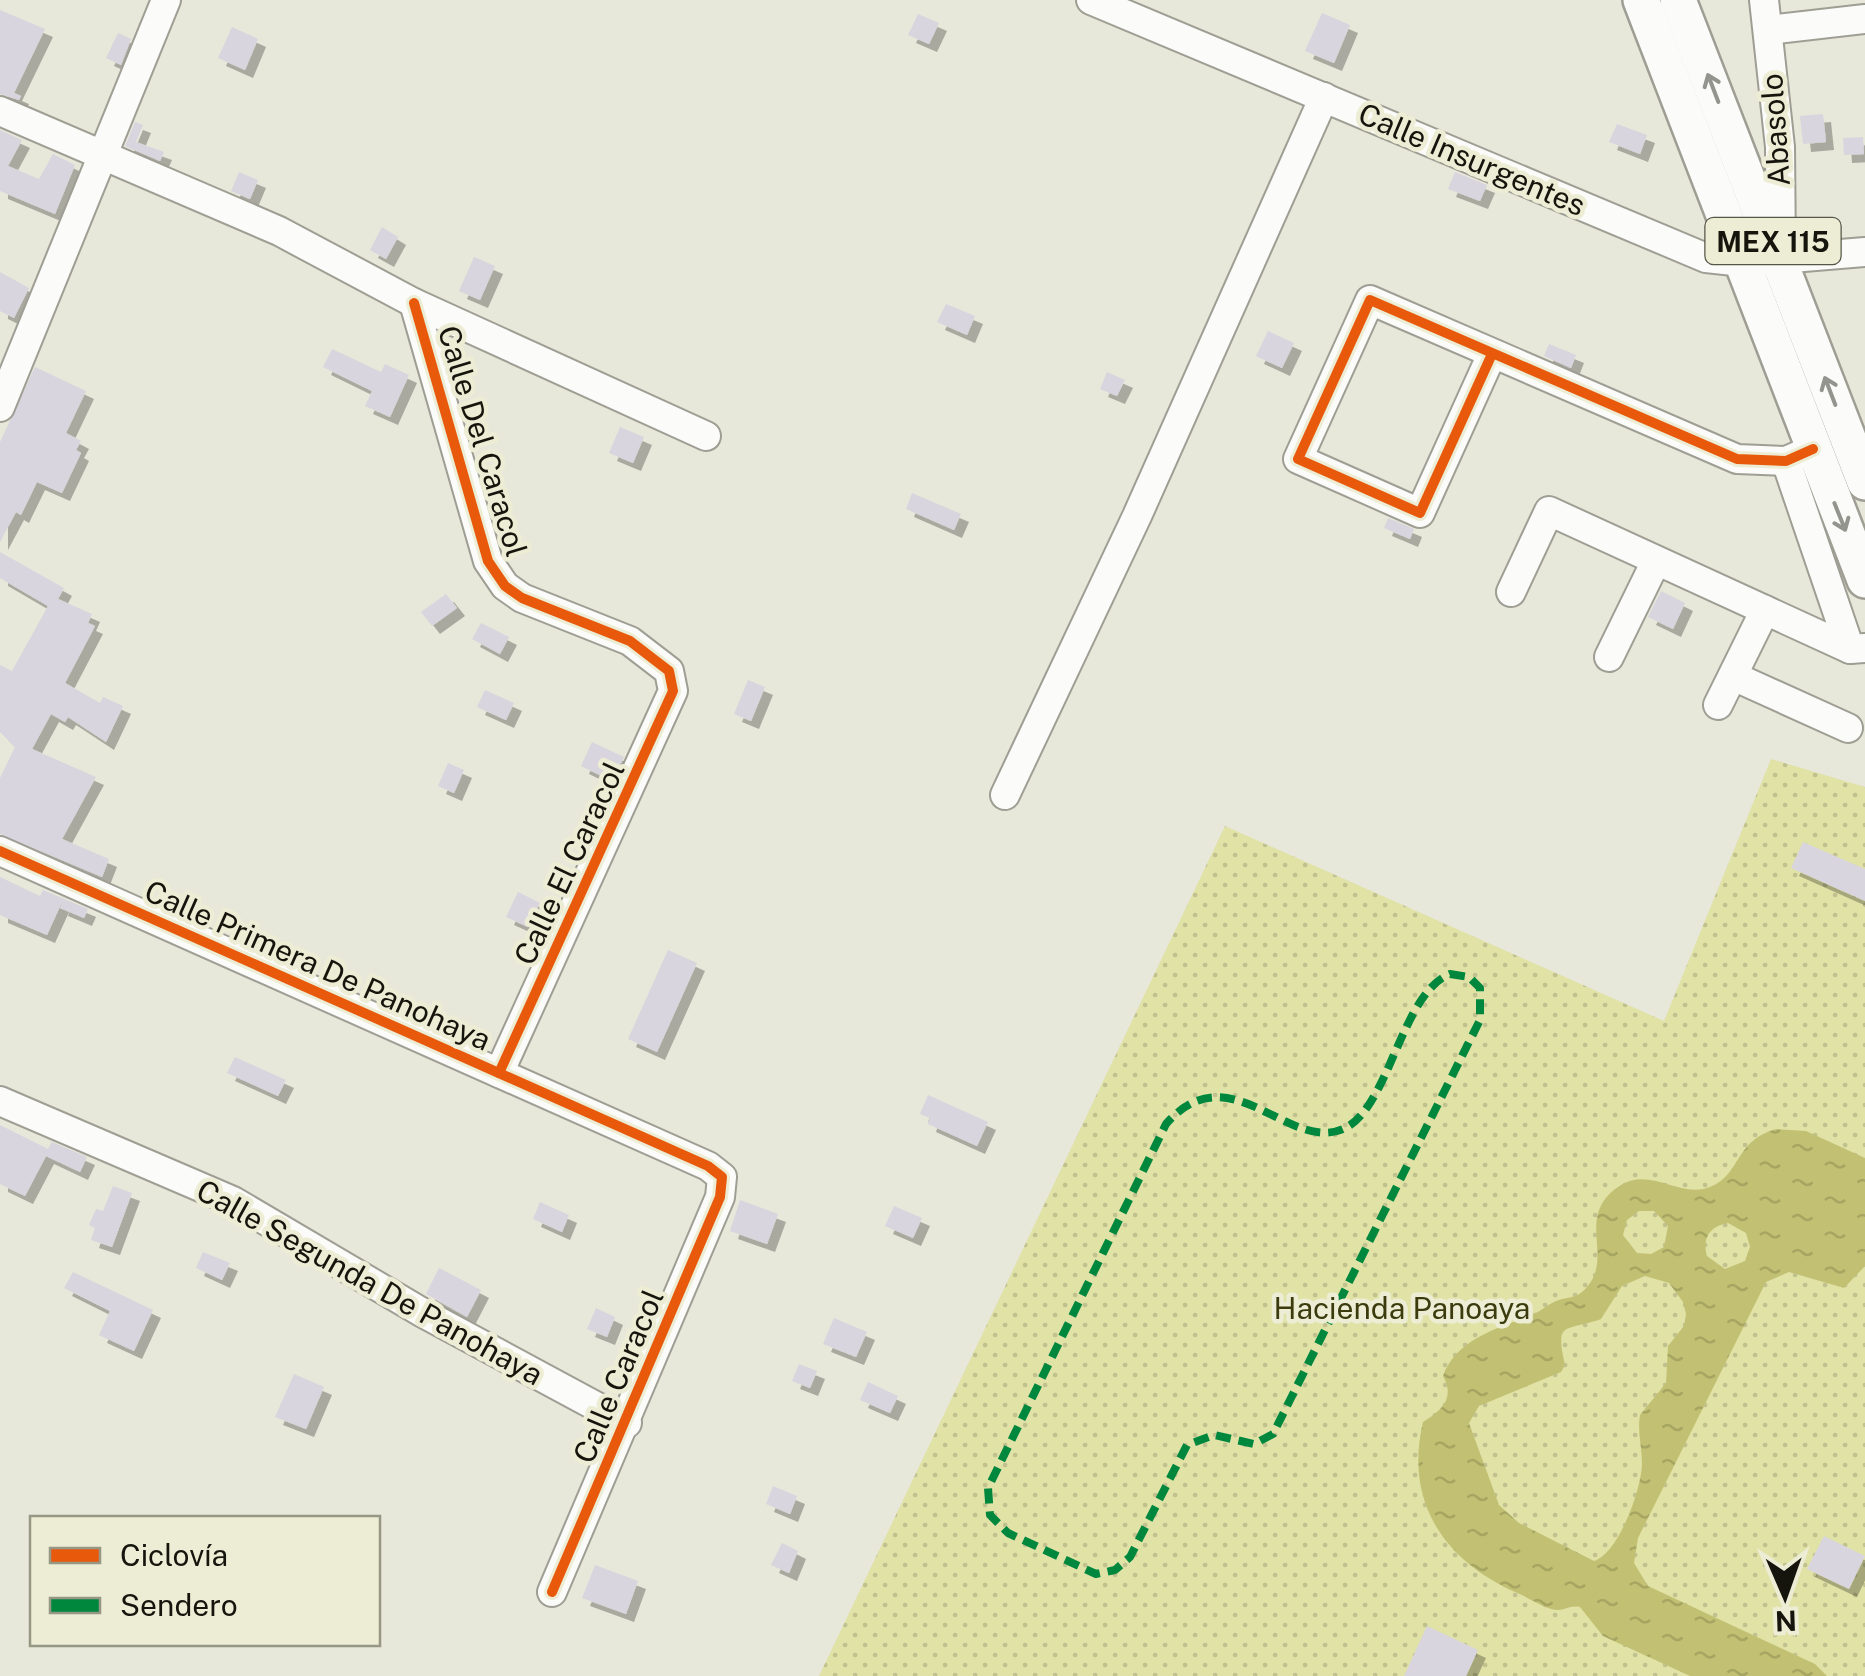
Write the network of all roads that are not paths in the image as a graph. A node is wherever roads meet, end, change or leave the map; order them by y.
1 (166, 0) edge
2 (1090, 0) edge
3 (1641, 0) edge
4 (1678, 0) edge
5 (1764, 0) edge
6 (1865, 19) edge
7 (1768, 30) junction
8 (1324, 97) junction
9 (0, 110) edge
10 (100, 156) junction
11 (1865, 252) edge
12 (1781, 260) junction
13 (1743, 262) junction
14 (414, 303) junction
15 (1492, 354) junction
16 (0, 407) edge
17 (706, 436) dead end
18 (1799, 455) junction
19 (1865, 482) edge
20 (1656, 561) junction
21 (1865, 580) edge
22 (1512, 592) dead end
23 (1765, 610) junction
24 (1858, 648) edge
25 (1608, 657) dead end
26 (669, 671) joint
27 (1733, 676) junction
28 (1718, 705) dead end
29 (1848, 728) dead end
30 (1005, 794) dead end
31 (0, 850) edge
32 (499, 1073) junction
33 (0, 1101) edge
34 (722, 1178) joint
35 (627, 1422) junction
36 (552, 1592) dead end

1 - 10 street
2 - 8 street, Calle Insurgentes
3 - 13 main road, MEX 115
12 -> 4 main road, MEX 115
5 - 7 street, Abasolo
6 - 7 street
7 - 12 street, Abasolo
8 - 13 street, Calle Insurgentes
8 - 30 street
9 - 10 street, Calle Del Caracol
10 - 14 street, Calle Del Caracol
10 - 16 street
11 - 12 street, Calle Insurgentes
12 - 13 street, Calle Insurgentes
19 -> 12 main road, MEX 115
13 - 18 main road, MEX 115
14 - 17 street
14 - 26 street, Calle Del Caracol
15 - 15 street
15 - 18 street
18 -> 21 main road, MEX 115
18 - 24 street
20 - 22 street
20 - 23 street
20 - 25 street
23 - 24 street
23 - 27 street
26 - 32 street, Calle El Caracol
27 - 28 street
27 - 29 street
31 - 32 street, Calle Primera De Panohaya
32 - 34 street, Calle Primera De Panohaya
33 - 35 street, Calle Segunda De Panohaya
34 - 35 street, Calle Caracol
35 - 36 street, Calle Caracol

